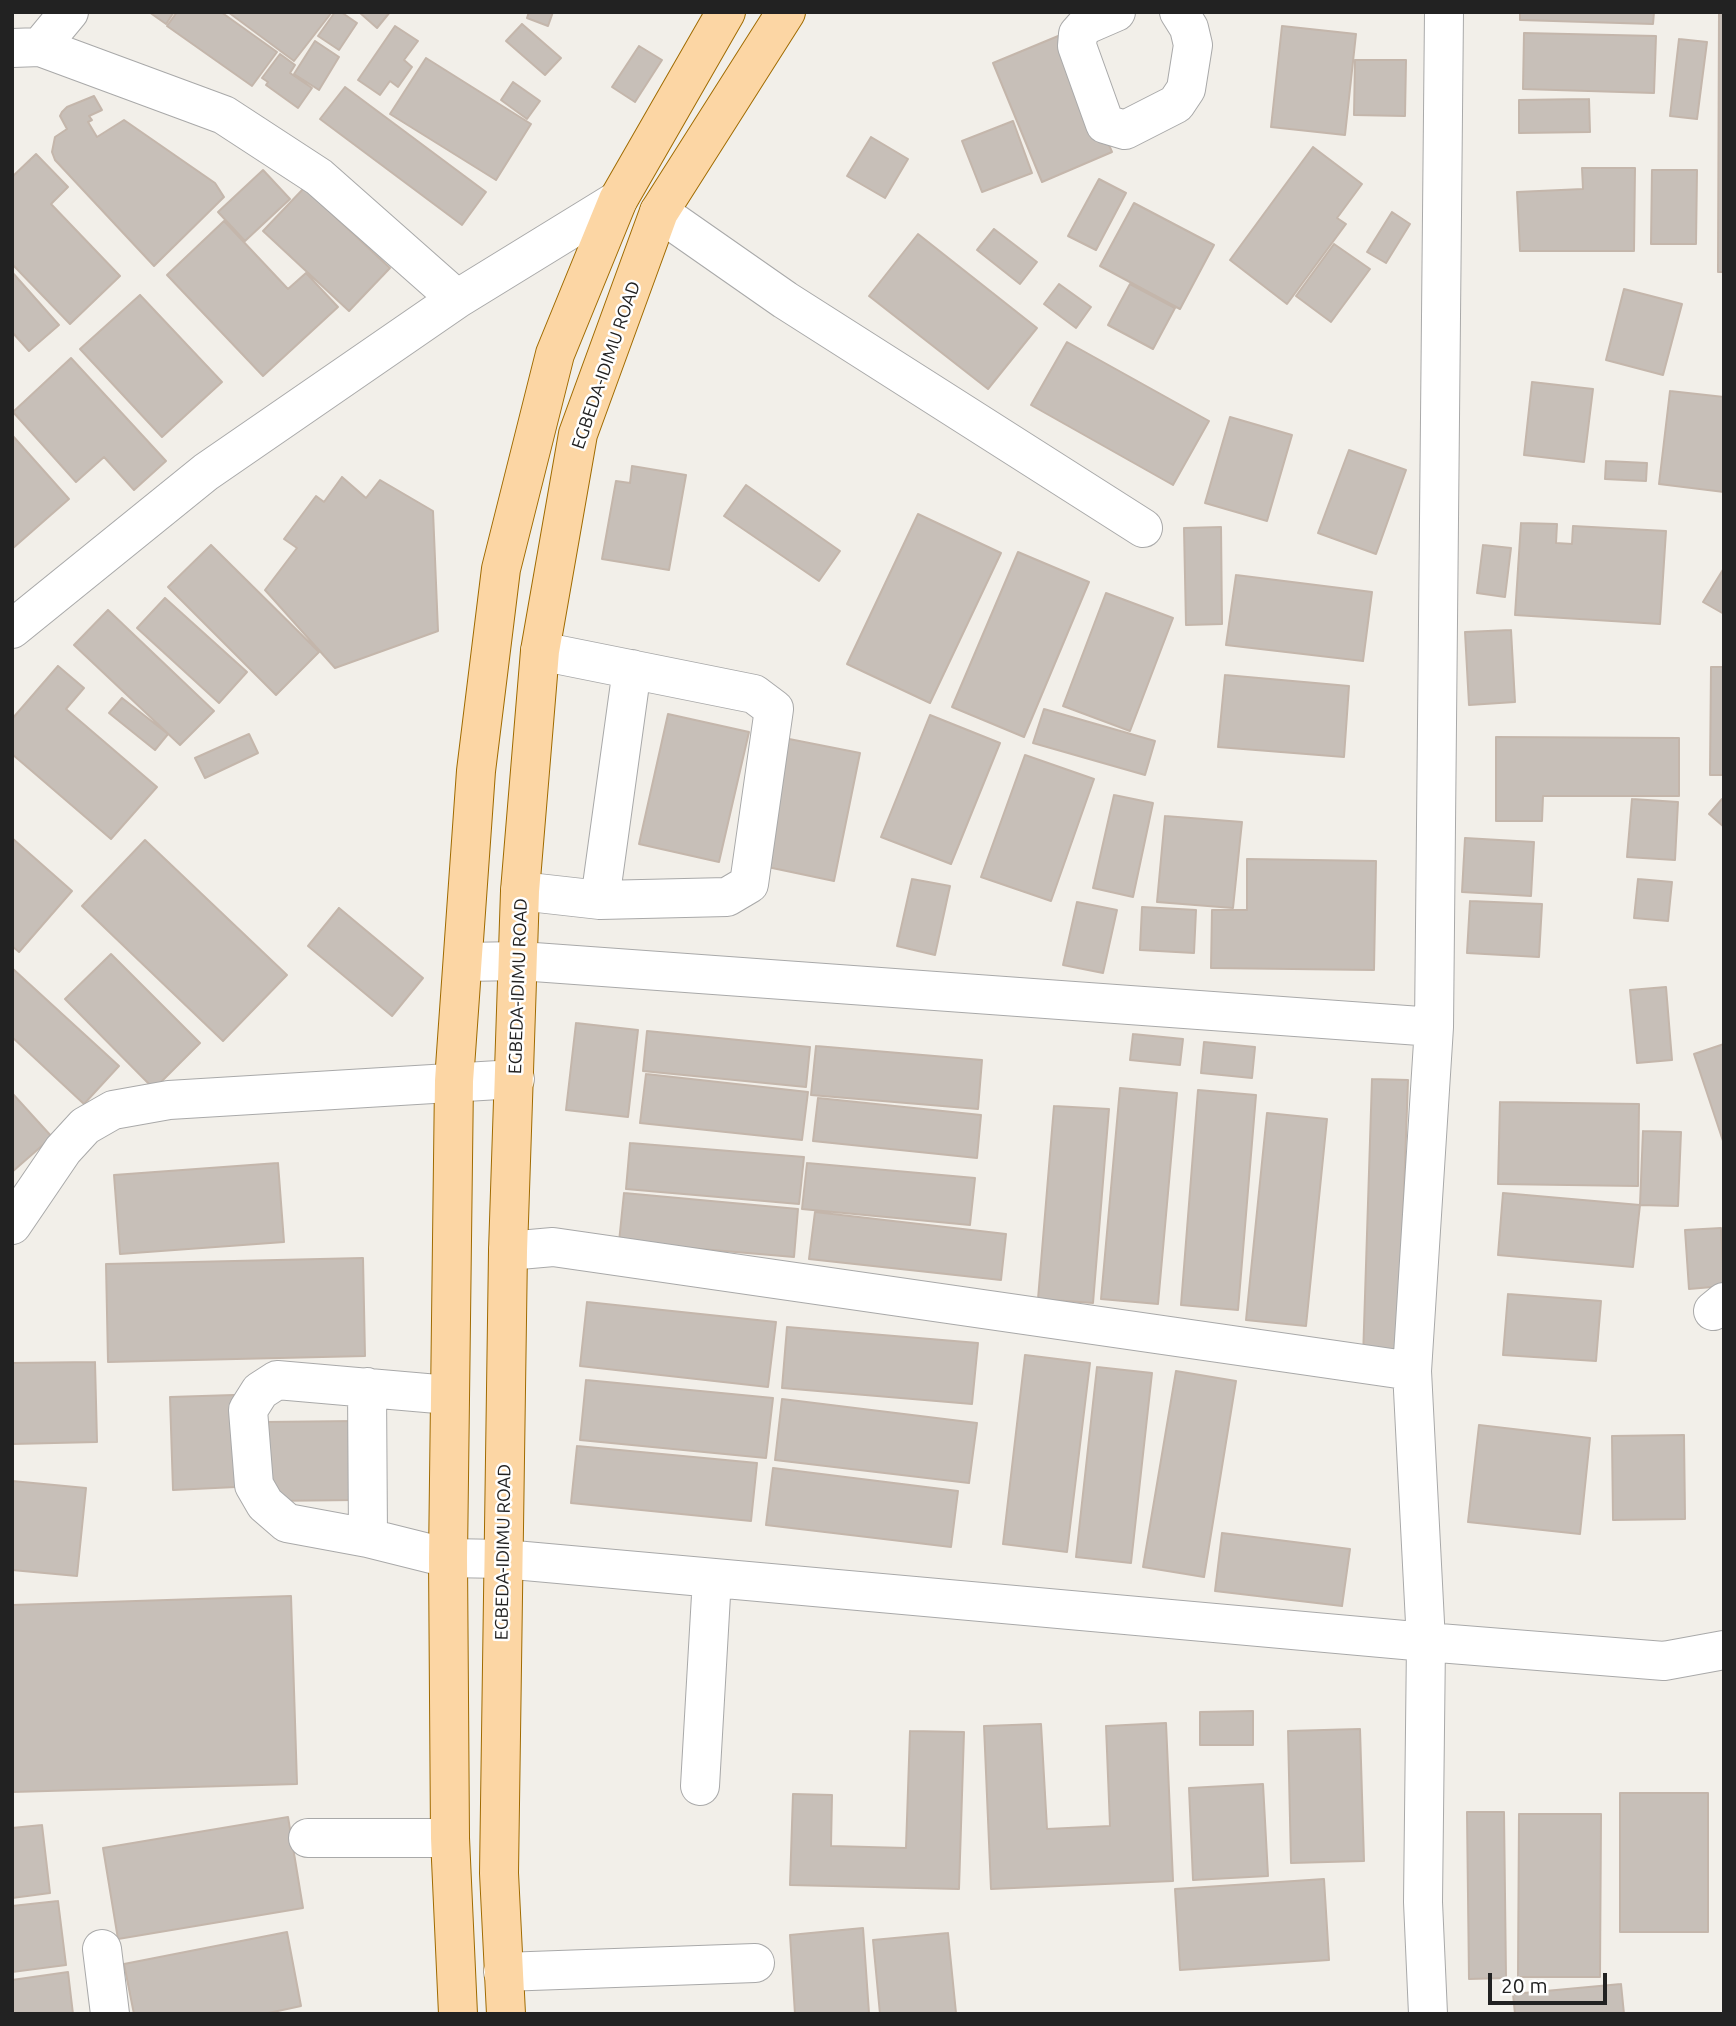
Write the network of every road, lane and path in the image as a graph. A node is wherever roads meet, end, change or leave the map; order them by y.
1 (69, 12) edge
2 (726, 12) edge
3 (786, 12) edge
4 (1116, 12) edge
5 (1179, 12) edge
6 (1444, 12) edge
7 (26, 47) edge
8 (618, 200) junction
9 (659, 212) junction
10 (457, 299) junction
11 (1143, 528) dead end
12 (12, 629) edge
13 (540, 651) junction
14 (632, 669) junction
15 (520, 891) junction
16 (600, 900) junction
17 (520, 961) junction
18 (463, 962) junction
19 (1434, 1027) junction
20 (515, 1079) junction
21 (454, 1081) junction
22 (12, 1225) edge
23 (508, 1251) junction
24 (1412, 1371) junction
25 (367, 1387) junction
26 (449, 1395) junction
27 (368, 1538) junction
28 (448, 1558) junction
29 (503, 1559) junction
30 (712, 1578) junction
31 (1426, 1642) junction
32 (1724, 1650) edge
33 (700, 1786) dead end
34 (307, 1838) dead end
35 (450, 1838) junction
36 (102, 1949) dead end
37 (755, 1963) dead end
38 (503, 1972) junction
39 (110, 2014) edge
40 (458, 2014) edge
41 (506, 2014) edge
42 (1428, 2014) edge

1 - 7 street
2 - 8 main road
3 - 9 main road, EGBEDA-IDIMU ROAD
4 - 5 street
6 - 19 street
7 - 10 street
8 - 10 street
8 - 18 main road
9 - 11 street
9 - 13 main road, EGBEDA-IDIMU ROAD
10 - 12 street
13 - 14 street
13 - 15 main road, EGBEDA-IDIMU ROAD
14 - 16 street
14 - 16 street
15 - 16 street
15 - 17 main road, EGBEDA-IDIMU ROAD
17 - 18 street
17 - 19 street
17 - 20 main road, EGBEDA-IDIMU ROAD
18 - 21 main road
19 - 24 street
20 - 21 street
20 - 23 main road, EGBEDA-IDIMU ROAD
21 - 22 street
21 - 26 main road
23 - 24 street
23 - 29 main road, EGBEDA-IDIMU ROAD
24 - 31 street
25 - 26 street
25 - 27 street
25 - 27 street
26 - 28 main road
27 - 28 street
28 - 29 street
28 - 35 main road
29 - 30 street
29 - 38 main road, EGBEDA-IDIMU ROAD
30 - 31 street
30 - 33 street
31 - 32 street
31 - 42 street
34 - 35 street
35 - 40 main road
36 - 39 street
37 - 38 street
38 - 41 main road, EGBEDA-IDIMU ROAD

